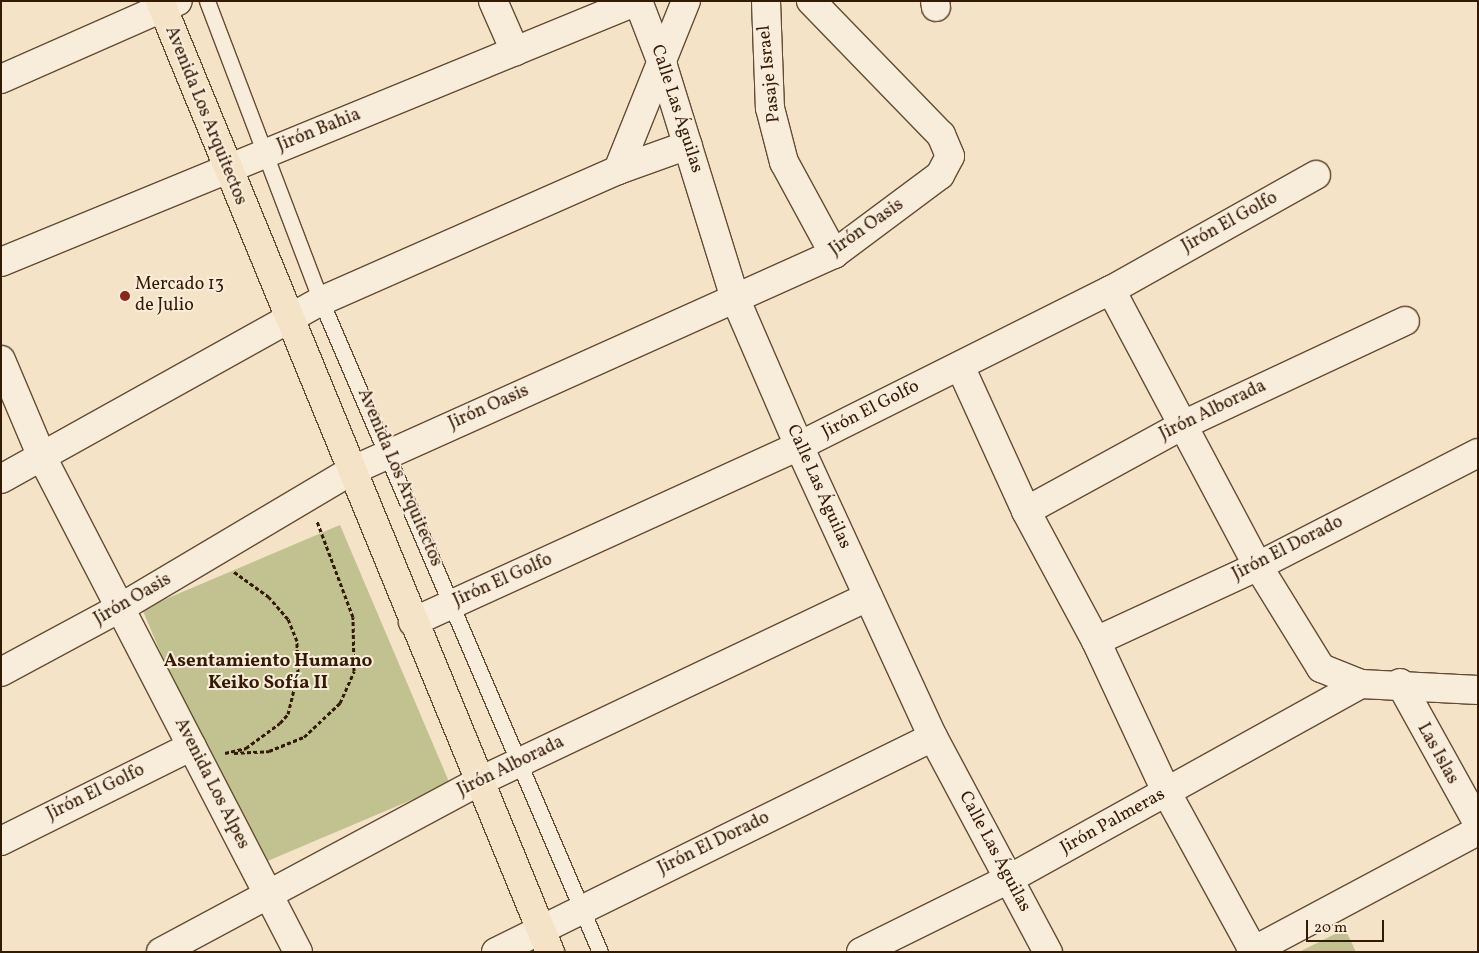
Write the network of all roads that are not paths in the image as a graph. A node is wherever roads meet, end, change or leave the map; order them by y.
1 (207, 1) edge
2 (493, 1) edge
3 (638, 1) edge
4 (686, 1) edge
5 (766, 1) edge
6 (811, 1) edge
7 (166, 3) edge
8 (515, 51) junction
9 (664, 66) junction
10 (1, 78) edge
11 (688, 145) junction
12 (266, 153) junction
13 (225, 169) junction
14 (618, 170) junction
15 (1316, 175) dead end
16 (834, 254) junction
17 (1, 262) edge
18 (1112, 290) junction
19 (736, 298) junction
20 (321, 301) junction
21 (288, 320) junction
22 (1405, 321) dead end
23 (1, 360) edge
24 (960, 366) junction
25 (1183, 424) junction
26 (799, 446) junction
27 (389, 453) junction
28 (1478, 453) edge
29 (42, 457) junction
30 (351, 471) junction
31 (1, 478) edge
32 (1026, 511) junction
33 (1258, 566) junction
34 (868, 597) junction
35 (453, 604) junction
36 (120, 608) junction
37 (413, 622) junction
38 (1096, 641) junction
39 (1, 672) edge
40 (1400, 683) junction
41 (1361, 684) junction
42 (1478, 690) edge
43 (933, 737) junction
44 (194, 752) junction
45 (520, 762) junction
46 (478, 782) junction
47 (1167, 793) junction
48 (1478, 824) edge
49 (1478, 831) edge
50 (1, 840) edge
51 (1009, 879) junction
52 (269, 897) junction
53 (580, 909) junction
54 (545, 940) edge
55 (1252, 951) edge
56 (162, 952) edge
57 (298, 952) edge
58 (496, 952) edge
59 (600, 952) edge
60 (861, 952) edge
61 (1048, 952) edge

1 - 12 lane, Avenida Los Arquitectos
2 - 8 street
3 - 8 street, Jirón Bahia
3 - 9 street, Calle Las Águilas
4 - 9 street
5 - 16 street, Pasaje Israel
6 - 16 street, Jirón Oasis
7 - 10 street
7 - 13 main road, Avenida Los Arquitectos
8 - 12 street, Jirón Bahia
9 - 11 street, Calle Las Águilas
9 - 14 street
11 - 14 street
11 - 19 street, Calle Las Águilas
12 - 13 street, Jirón Bahia
12 - 20 lane, Avenida Los Arquitectos
13 - 17 street, Jirón Bahia
13 - 21 main road, Avenida Los Arquitectos
14 - 20 street
15 - 18 street, Jirón El Golfo
16 - 19 street, Jirón Oasis
18 - 24 street, Jirón El Golfo
18 - 25 street
19 - 26 street, Calle Las Águilas
19 - 27 street, Jirón Oasis
20 - 21 street
20 - 27 lane, Avenida Los Arquitectos
21 - 29 street
21 - 30 main road, Avenida Los Arquitectos
22 - 25 street, Jirón Alborada
23 - 29 street, Avenida Los Alpes
24 - 26 street, Jirón El Golfo
24 - 32 street
25 - 32 street, Jirón Alborada
25 - 33 street
26 - 34 street, Calle Las Águilas
26 - 35 street, Jirón El Golfo
27 - 30 street, Jirón Oasis
27 - 35 lane, Avenida Los Arquitectos
28 - 33 street, Jirón El Dorado
29 - 31 street
29 - 36 street, Avenida Los Alpes
30 - 36 street, Jirón Oasis
30 - 37 main road, Avenida Los Arquitectos
32 - 38 street
33 - 38 street, Jirón El Dorado
33 - 41 street
34 - 43 street, Calle Las Águilas
34 - 45 street, Jirón Alborada
35 - 37 street, Jirón El Golfo
35 - 45 lane, Avenida Los Arquitectos
36 - 39 street, Jirón Oasis
36 - 44 street, Avenida Los Alpes
37 - 46 main road, Avenida Los Arquitectos
38 - 47 street
40 - 41 street
40 - 42 street
40 - 48 street, Las Islas
41 - 47 street, Jirón Palmeras
43 - 51 street, Calle Las Águilas
43 - 53 street, Jirón El Dorado
44 - 50 street, Jirón El Golfo
44 - 52 street, Avenida Los Alpes
45 - 46 street, Jirón Alborada
45 - 53 lane, Avenida Los Arquitectos
46 - 52 street, Jirón Alborada
46 - 54 main road, Avenida Los Arquitectos
47 - 51 street, Jirón Palmeras
47 - 55 street
49 - 55 street
51 - 60 street, Jirón Palmeras
51 - 61 street, Calle Las Águilas
52 - 56 street, Jirón Alborada
52 - 57 street, Avenida Los Alpes
53 - 54 street, Jirón El Dorado
53 - 59 lane, Avenida Los Arquitectos
54 - 58 street, Jirón El Dorado

